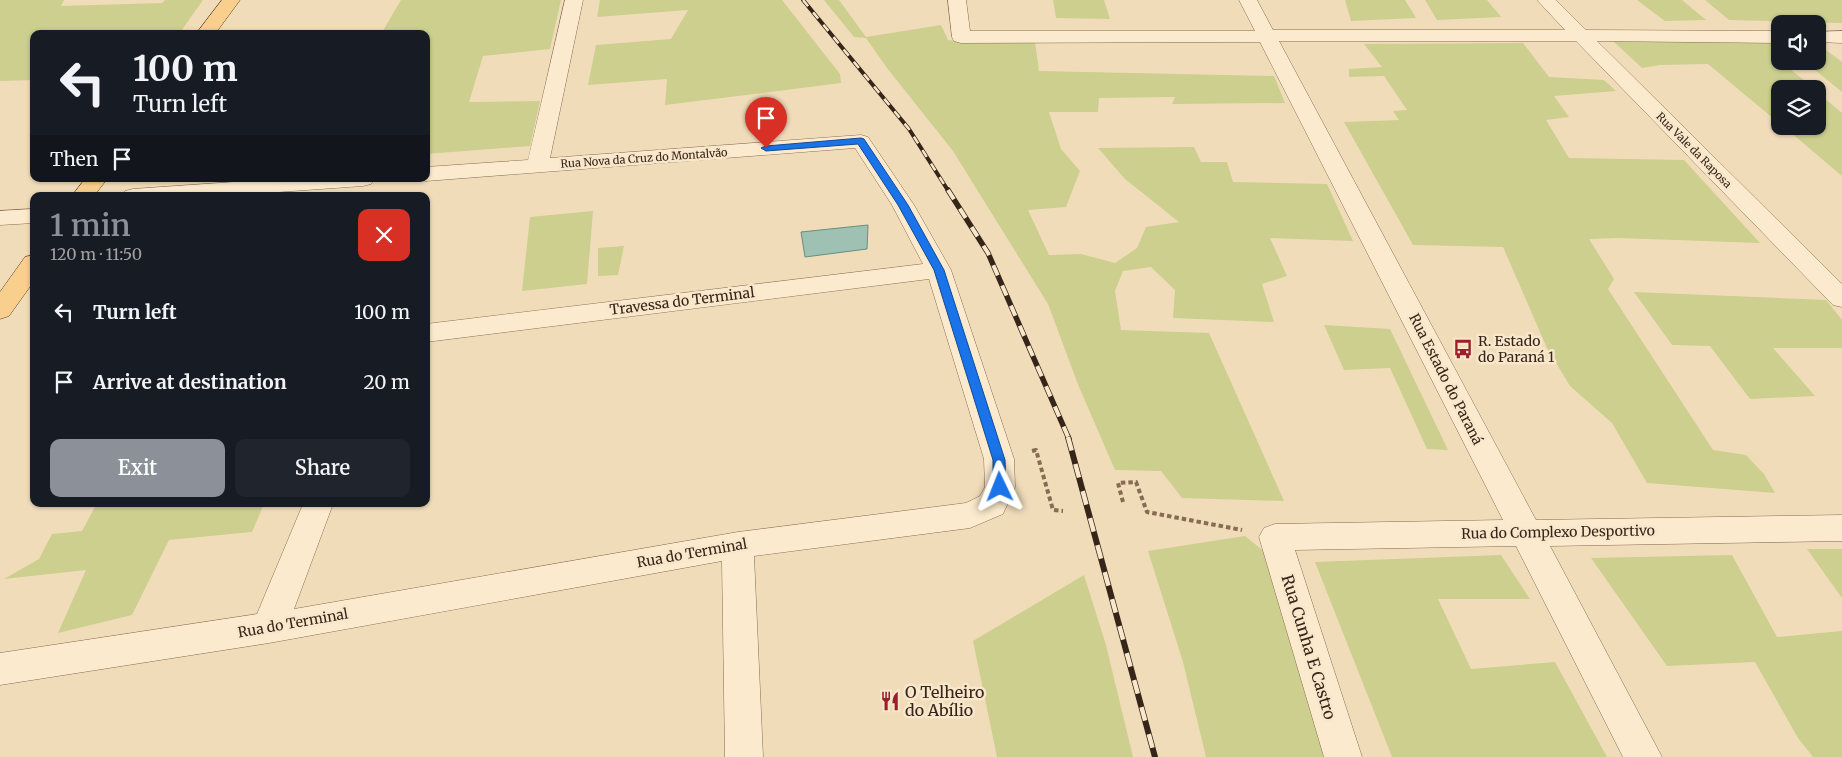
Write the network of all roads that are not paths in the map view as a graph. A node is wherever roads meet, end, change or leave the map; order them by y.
1 (231, 0) edge
2 (574, 0) edge
3 (957, 0) edge
4 (1248, 0) edge
5 (1546, 0) edge
6 (208, 30) edge
7 (1580, 35) junction
8 (1771, 36) edge
9 (1268, 37) junction
10 (1826, 37) edge
11 (1842, 37) edge
12 (861, 141) joint
13 (537, 166) junction
14 (430, 174) edge
15 (94, 182) edge
16 (322, 182) edge
17 (86, 192) edge
18 (187, 192) edge
19 (30, 216) edge
20 (0, 218) edge
21 (30, 269) edge
22 (939, 270) junction
23 (1842, 299) edge
24 (0, 310) edge
25 (430, 333) edge
26 (317, 507) edge
27 (1842, 528) edge
28 (1525, 532) junction
29 (1275, 537) joint
30 (738, 544) junction
31 (269, 628) junction
32 (0, 669) edge
33 (744, 757) edge
34 (1343, 757) edge
35 (1643, 757) edge

1 - 6 main road
2 - 13 street
3 - 9 street
4 - 9 street, Rua Estado do Paraná
5 - 7 street, Rua Vale da Raposa
7 - 8 street
7 - 9 street
7 - 23 street, Rua Vale da Raposa
9 - 28 street, Rua Estado do Paraná
10 - 11 street
12 - 13 street, Rua Nova da Cruz do Montalvão
12 - 22 street, Rua do Terminal
13 - 14 street, Rua Nova da Cruz do Montalvão
15 - 17 main road
16 - 18 street
19 - 20 street
21 - 24 main road
22 - 25 street, Travessa do Terminal
22 - 30 street, Rua do Terminal
26 - 31 street
27 - 28 street, Rua do Complexo Desportivo
28 - 29 street, Rua do Complexo Desportivo
28 - 35 street, Rua Estado do Paraná
29 - 34 street, Rua Cunha E Castro
30 - 31 street, Rua do Terminal
30 - 33 street
31 - 32 street, Rua do Terminal

